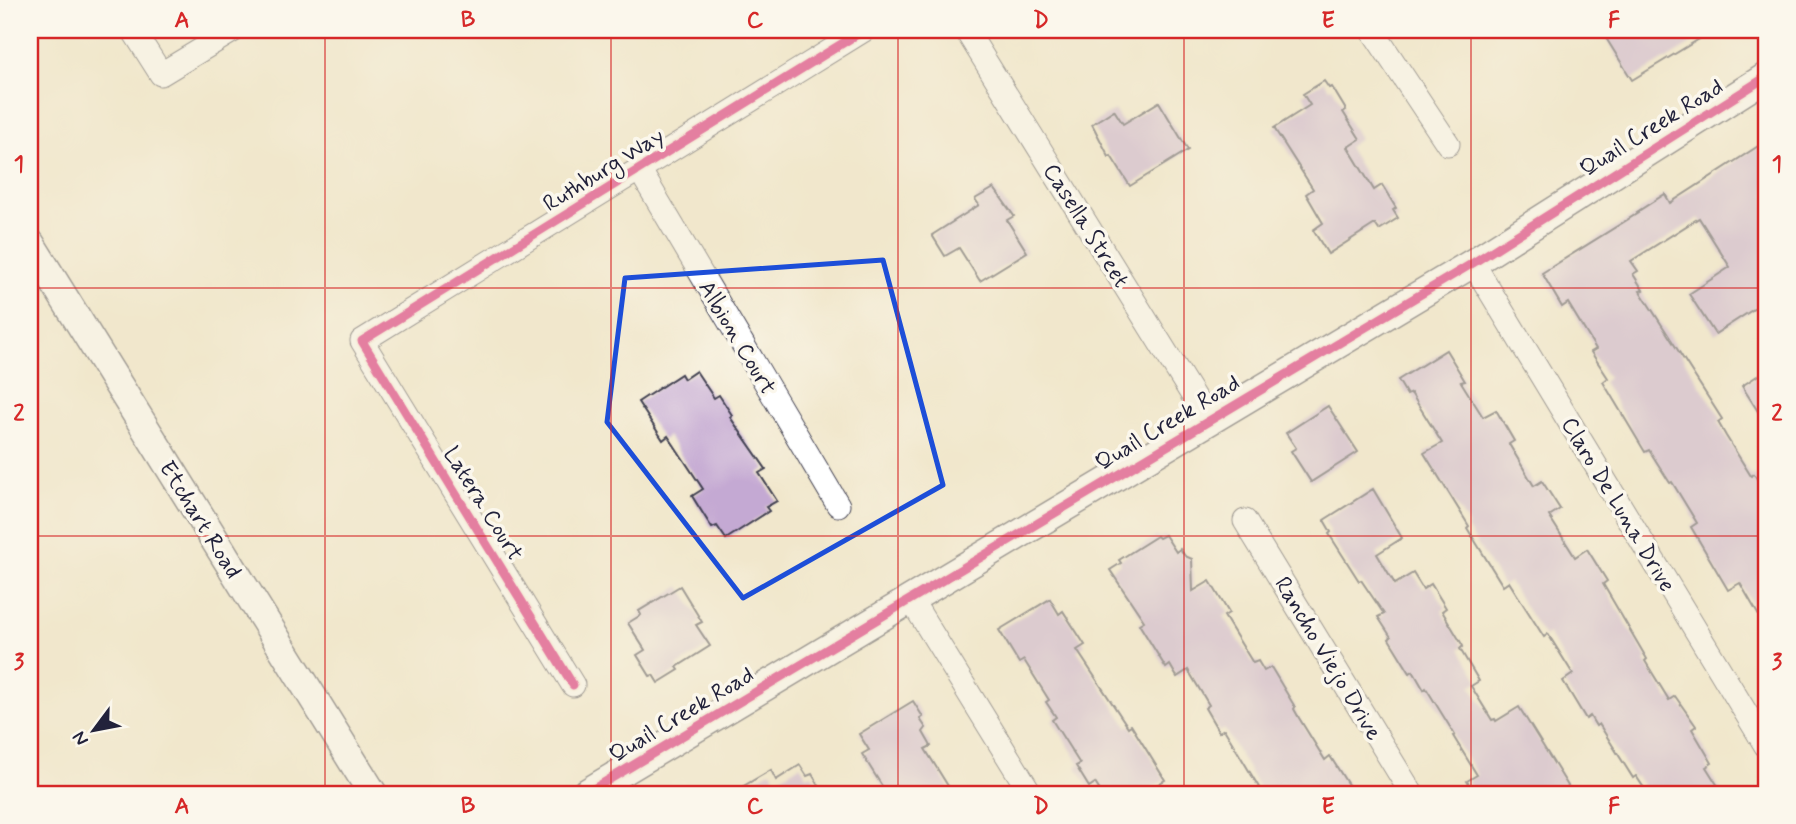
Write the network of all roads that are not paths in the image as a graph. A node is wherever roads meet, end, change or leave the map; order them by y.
1 (133, 30) edge
2 (234, 30) edge
3 (864, 30) edge
4 (966, 30) edge
5 (1372, 30) edge
6 (1766, 77) edge
7 (1448, 145) dead end
8 (639, 169) junction
9 (30, 243) edge
10 (1473, 263) junction
11 (362, 341) joint
12 (1209, 420) junction
13 (838, 505) dead end
14 (1245, 521) dead end
15 (910, 597) junction
16 (573, 685) dead end
17 (1766, 746) edge
18 (373, 794) edge
19 (585, 794) edge
20 (1031, 794) edge
21 (1412, 794) edge

1 - 2 street
3 - 8 street, Ruthburg Way
4 - 12 street, Casella Street
5 - 7 street
6 - 10 street, Quail Creek Road
8 - 11 street, Ruthburg Way
8 - 13 street, Albion Court
9 - 18 street, Etchart Road
10 - 12 street, Quail Creek Road
10 - 17 street, Claro De Luna Drive
11 - 16 street, Latera Court
12 - 15 street, Quail Creek Road
14 - 21 street, Rancho Viejo Drive
15 - 19 street, Quail Creek Road
15 - 20 street

